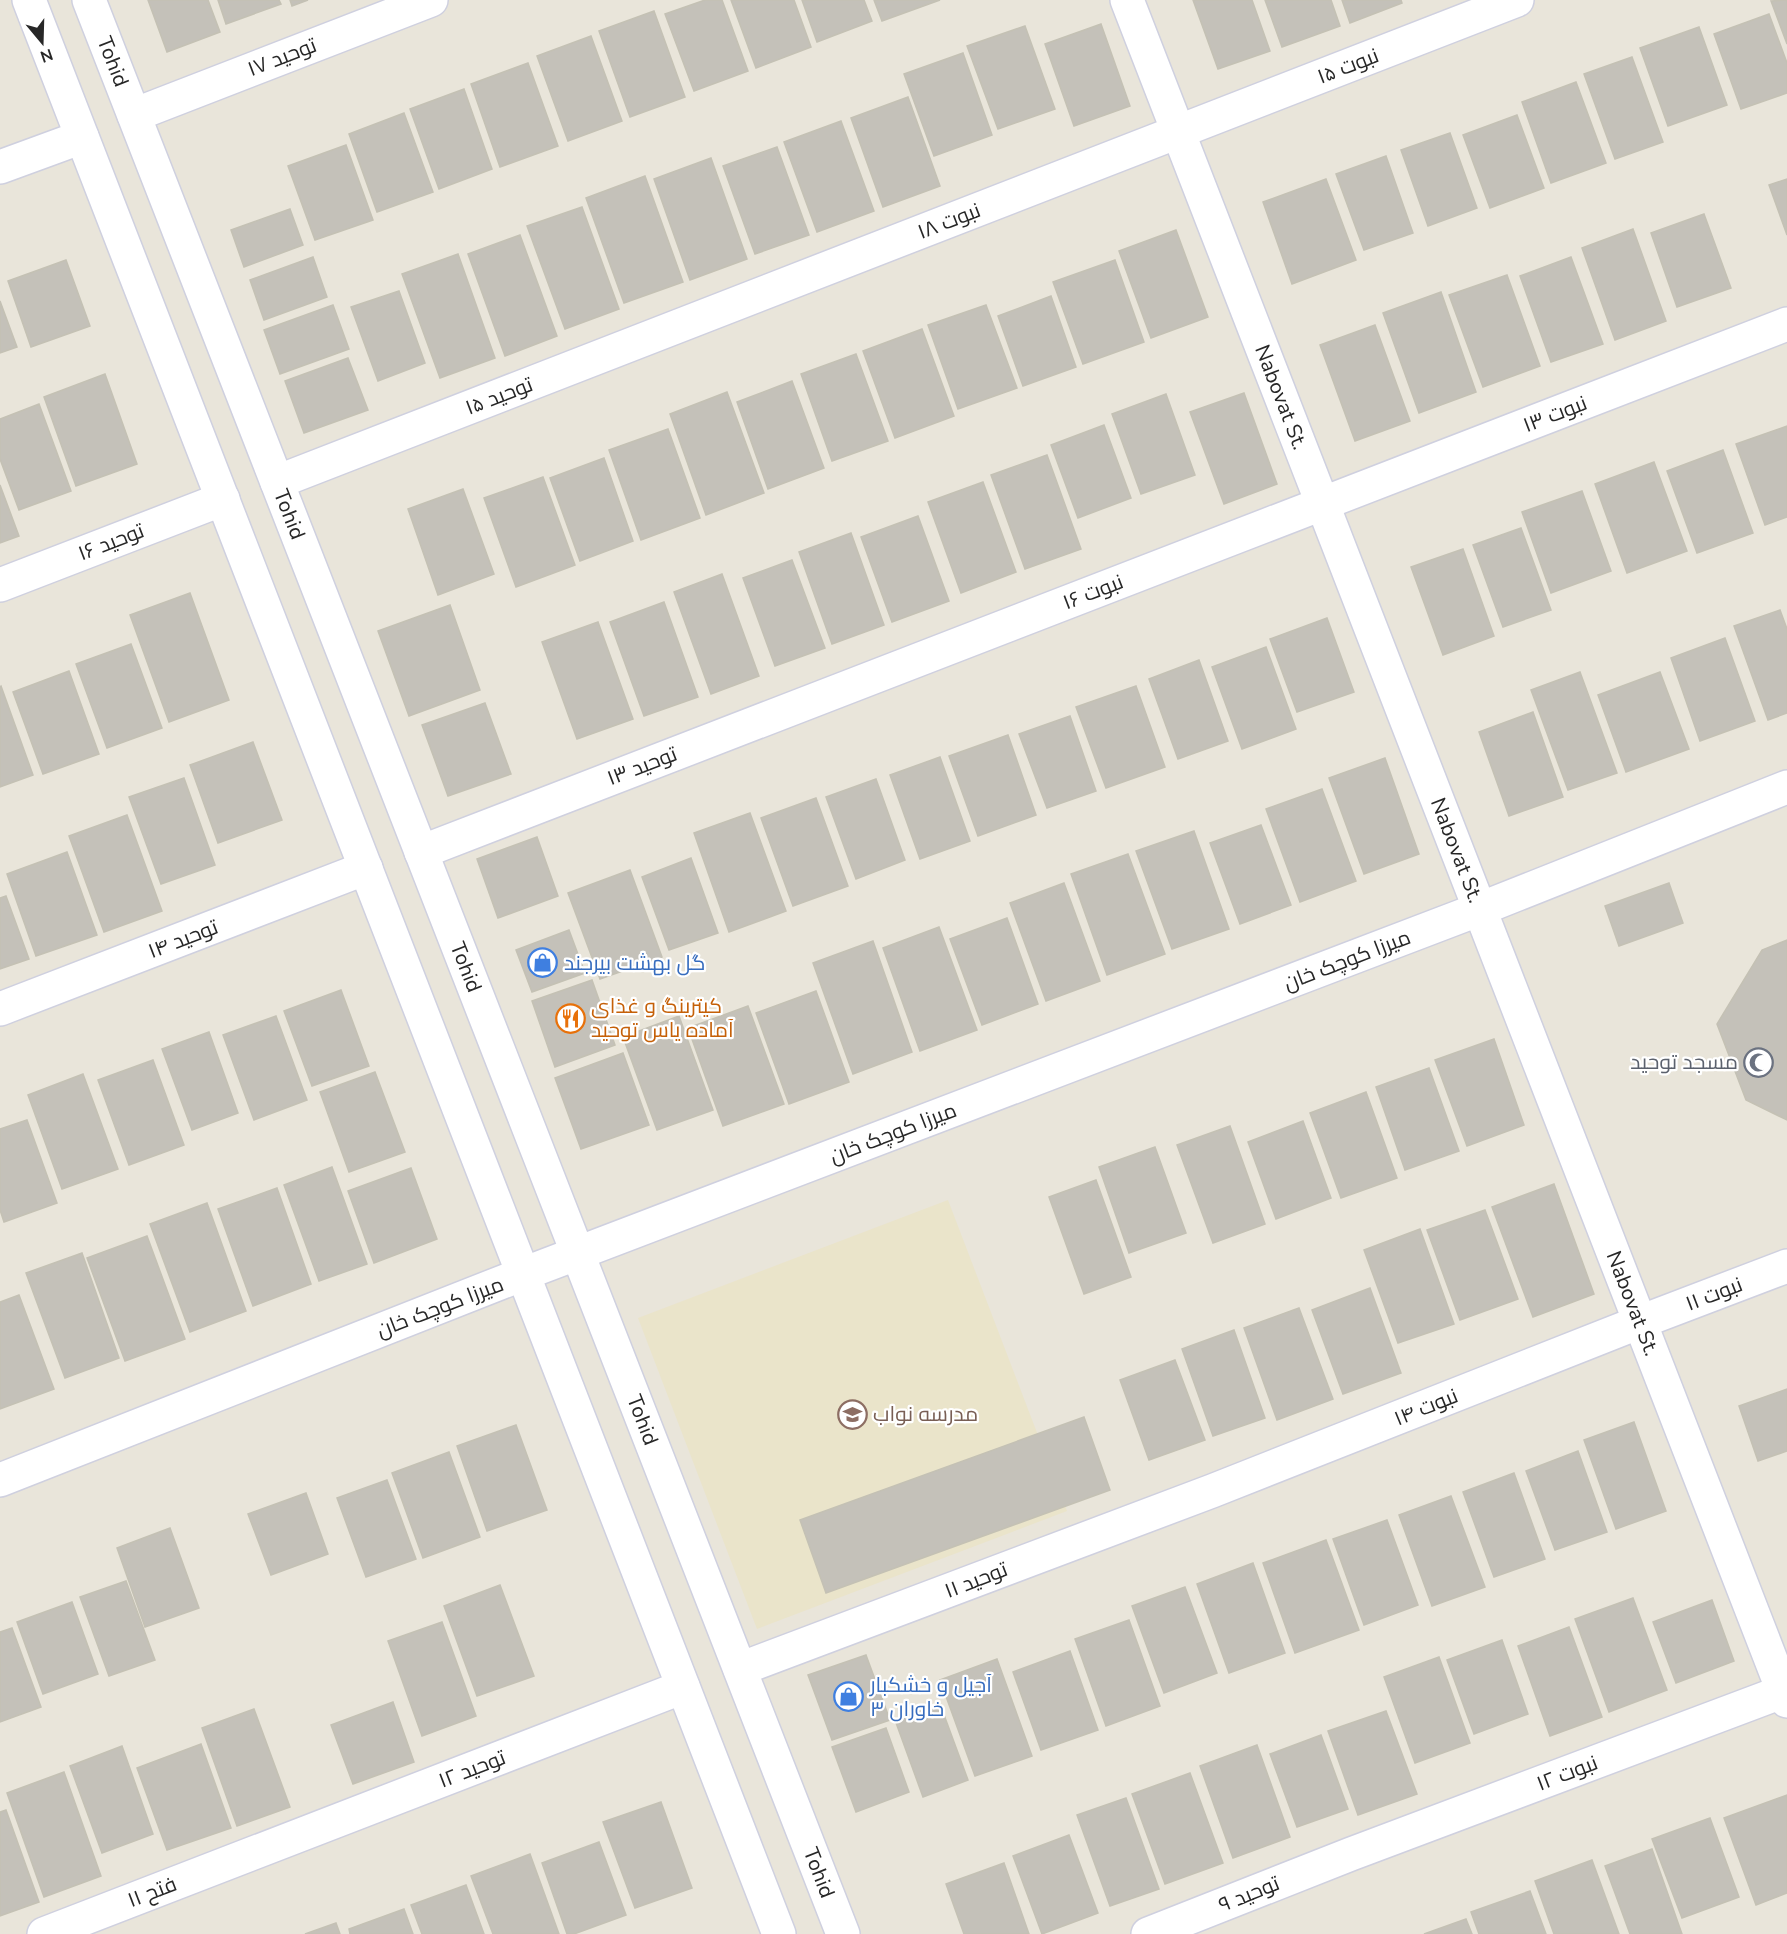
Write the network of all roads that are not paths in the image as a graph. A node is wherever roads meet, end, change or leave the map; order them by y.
1 (29, 0) edge
2 (89, 0) edge
3 (431, 0) edge
4 (1127, 0) edge
5 (1517, 0) edge
6 (134, 115) junction
7 (1178, 132) junction
8 (82, 136) junction
9 (0, 167) edge
10 (720, 310) joint
11 (1787, 324) edge
12 (277, 482) junction
13 (223, 499) junction
14 (1323, 504) junction
15 (0, 585) edge
16 (864, 681) joint
17 (1787, 787) edge
18 (421, 852) junction
19 (366, 868) junction
20 (1480, 909) junction
21 (0, 1009) edge
22 (578, 1253) junction
23 (1787, 1266) edge
24 (523, 1274) junction
25 (1640, 1322) junction
26 (0, 1480) edge
27 (1212, 1491) joint
28 (740, 1669) junction
29 (683, 1687) junction
30 (1786, 1694) edge
31 (260, 1851) joint
32 (1351, 1854) joint
33 (44, 1934) edge
34 (779, 1934) edge
35 (843, 1934) edge
36 (1148, 1934) edge

1 - 8 street
2 - 6 street, Tohid
3 - 6 street, توحید ۱۷
4 - 7 street, Nabovat St.
5 - 7 street, نبوت ۱۵
6 - 12 street, Tohid
7 - 10 street, نبوت ۱۸
7 - 14 street, Nabovat St.
8 - 9 street
8 - 13 street
10 - 12 street, توحید ۱۵
11 - 14 street, نبوت ۱۳
12 - 18 street, Tohid
13 - 15 street, توحید ۱۶
13 - 19 street
14 - 16 street, نبوت ۱۶
14 - 20 street, Nabovat St.
16 - 18 street, توحید ۱۳
17 - 20 street, میرزا کوچک خان
18 - 22 street, Tohid
19 - 21 street, توحید ۱۴
19 - 24 street
20 - 22 street, میرزا کوچک خان
20 - 25 street, Nabovat St.
22 - 24 street, میرزا کوچک خان
22 - 28 street, Tohid
23 - 25 street, نبوت ۱۱
24 - 26 street, میرزا کوچک خان
24 - 29 street
25 - 27 street, نبوت ۱۴
25 - 30 street, Nabovat St.
27 - 28 street, توحید ۱۱
28 - 35 street, Tohid
29 - 31 street, توحید ۱۲
29 - 34 street
30 - 32 street, نبوت ۱۲
31 - 33 street, فتح ۱۱
32 - 36 street, توحید ۹

